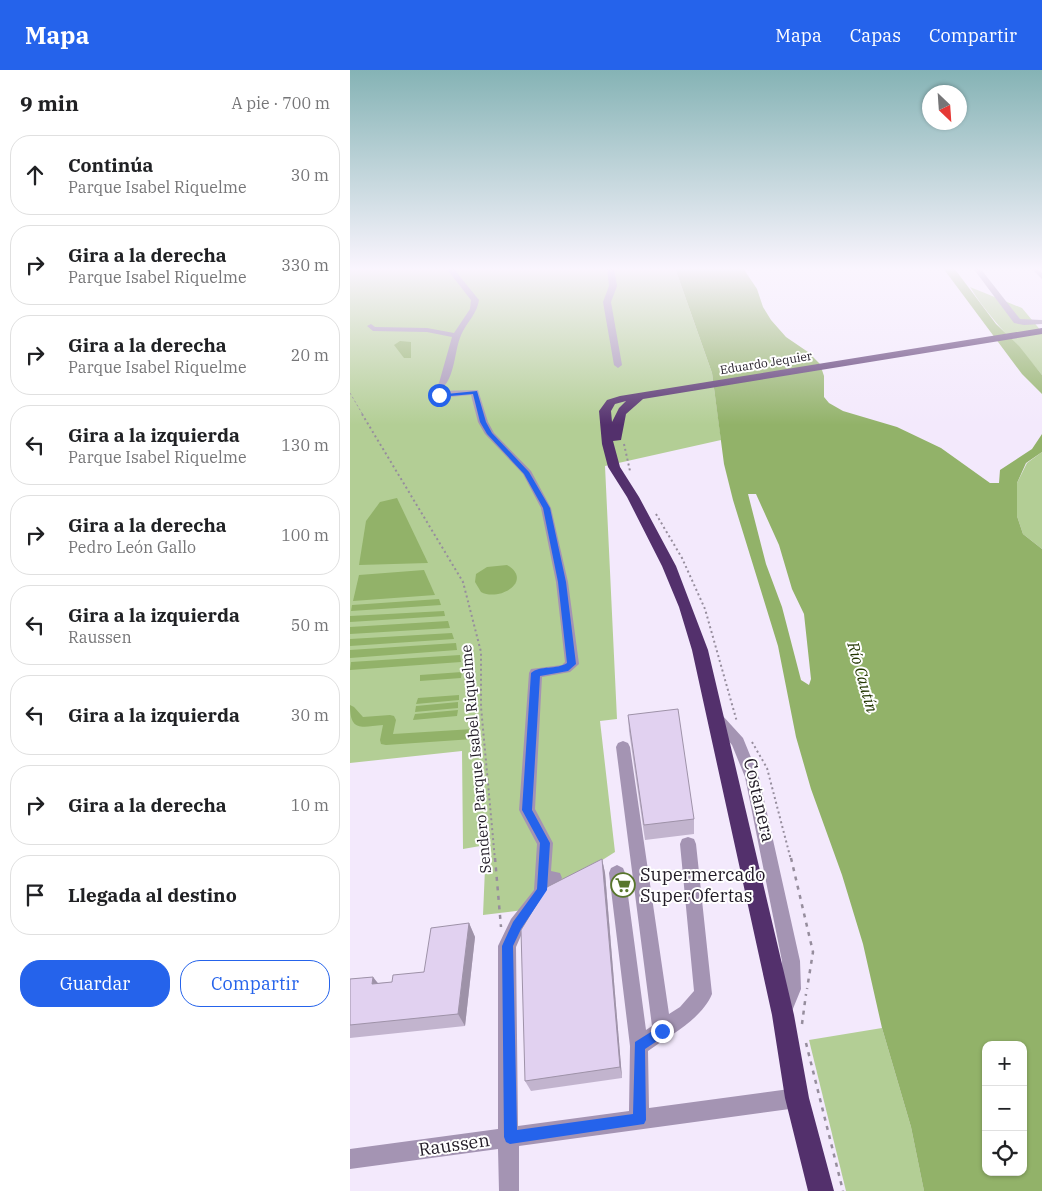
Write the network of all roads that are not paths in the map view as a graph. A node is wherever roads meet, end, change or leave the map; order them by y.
1 (467, 320) edge
2 (610, 320) edge
3 (1016, 320) edge
4 (1042, 322) edge
5 (371, 326) dead end
6 (1042, 331) edge
7 (457, 336) junction
8 (618, 365) dead end
9 (702, 386) joint
10 (623, 747) dead end
11 (688, 844) dead end
12 (617, 873) dead end
13 (662, 1031) junction
14 (639, 1046) junction
15 (797, 1098) junction
16 (639, 1120) junction
17 (510, 1137) junction
18 (350, 1159) edge
19 (509, 1191) edge
20 (821, 1191) edge

1 - 7 street
2 - 8 street
3 - 4 street
5 - 7 street
6 - 9 highway, Eduardo Jequier
7 - 17 street
9 - 15 highway, Costanera
10 - 13 street
11 - 13 street
12 - 14 street
13 - 14 street
14 - 16 street
15 - 16 street, Raussen
15 - 20 highway, Costanera
16 - 17 street, Raussen
17 - 18 street, Raussen
17 - 19 street

